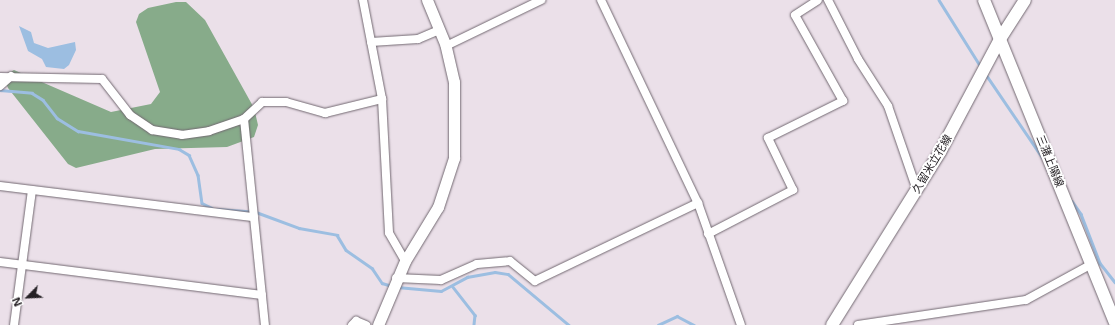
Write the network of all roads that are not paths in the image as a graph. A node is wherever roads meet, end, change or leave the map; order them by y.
1 (363, 0) edge
2 (426, 0) edge
3 (541, 0) edge
4 (601, 0) edge
5 (818, 0) edge
6 (828, 0) edge
7 (984, 0) edge
8 (1025, 0) edge
9 (439, 30) junction
10 (1000, 39) junction
11 (371, 42) junction
12 (446, 46) junction
13 (10, 76) junction
14 (0, 77) edge
15 (0, 86) edge
16 (382, 99) junction
17 (244, 119) junction
18 (0, 186) edge
19 (32, 190) junction
20 (917, 190) junction
21 (698, 203) junction
22 (254, 217) junction
23 (708, 234) junction
24 (405, 261) junction
25 (0, 262) edge
26 (1092, 264) junction
27 (23, 265) junction
28 (396, 280) junction
29 (262, 295) junction
30 (1115, 322) edge
31 (14, 325) edge
32 (265, 325) edge
33 (352, 325) edge
34 (366, 325) edge
35 (378, 325) edge
36 (741, 325) edge
37 (832, 325) edge
38 (858, 325) edge

1 - 11 street
2 - 9 street
3 - 12 street
4 - 21 street
5 - 23 street
6 - 20 street
7 - 10 main road, 三潴上陽線
8 - 10 main road, 久留米立花線
9 - 11 street
9 - 12 street
10 - 20 main road, 久留米立花線
10 - 26 main road, 三潴上陽線
11 - 16 street
12 - 24 street
13 - 14 street
13 - 15 street
13 - 17 street
16 - 17 street
16 - 24 street
17 - 22 street
18 - 19 street
19 - 22 street
19 - 27 street
20 - 37 main road, 久留米立花線
21 - 23 street
21 - 28 street
22 - 29 street
23 - 36 street
24 - 28 street
25 - 27 street
26 - 30 main road, 三潴上陽線
26 - 38 street
27 - 29 street
27 - 31 street
28 - 35 street
29 - 32 street
33 - 34 street

